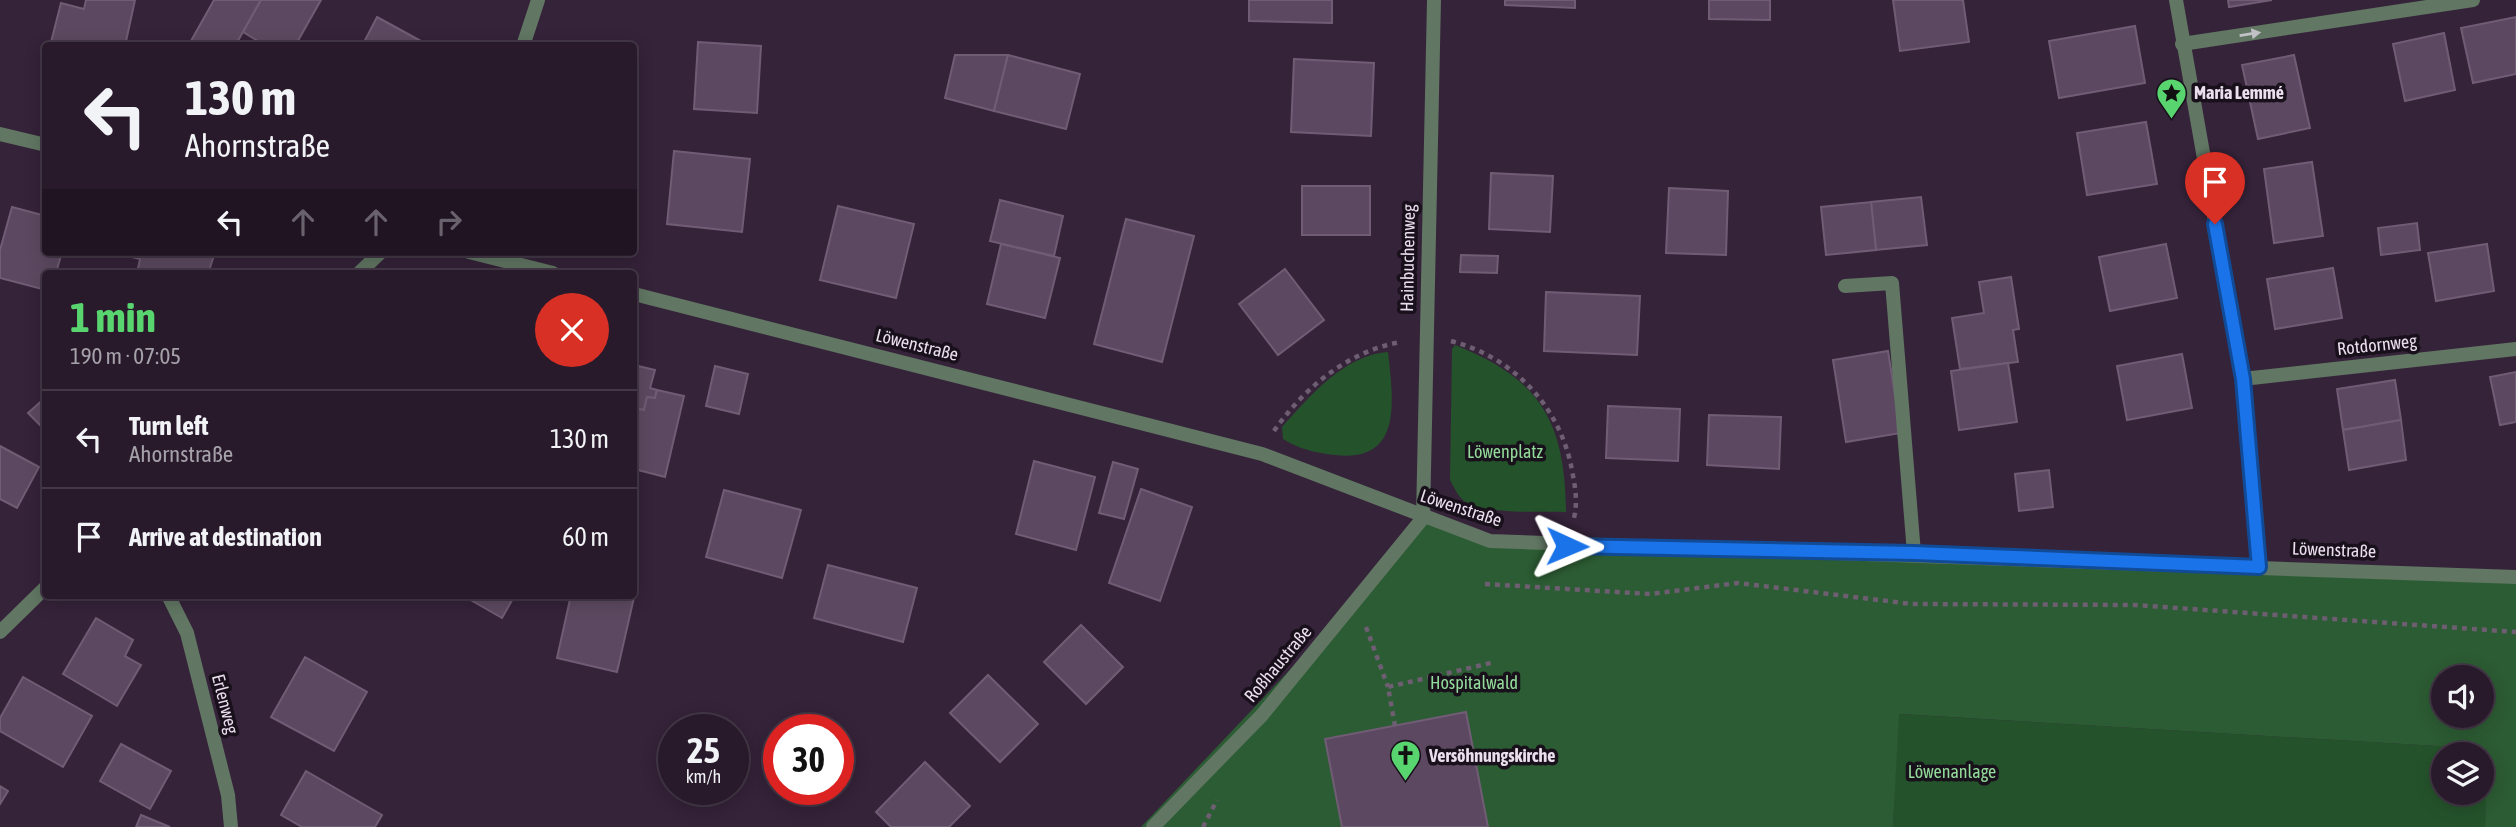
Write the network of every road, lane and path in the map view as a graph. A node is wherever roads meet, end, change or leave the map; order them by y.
1 (538, 0) edge
2 (1434, 0) edge
3 (2176, 0) edge
4 (2473, 0) edge
5 (524, 42) edge
6 (2182, 44) junction
7 (0, 134) edge
8 (42, 144) edge
9 (377, 256) edge
10 (484, 256) edge
11 (362, 270) edge
12 (541, 270) edge
13 (1845, 286) dead end
14 (637, 295) edge
15 (2516, 349) edge
16 (2243, 379) junction
17 (1423, 518) junction
18 (1914, 553) junction
19 (2259, 567) junction
20 (2516, 577) edge
21 (1485, 584) dead end
22 (42, 591) edge
23 (170, 599) edge
24 (1356, 600) junction
25 (0, 632) edge
26 (2516, 632) edge
27 (1495, 662) dead end
28 (1388, 687) junction
29 (1395, 726) dead end
30 (232, 827) edge
31 (1153, 827) edge

1 - 5 street
2 - 17 street, Hainbuchenweg
3 - 6 street
6 -> 4 street
6 - 16 street
7 - 8 street
9 - 11 street
10 - 12 street
13 - 18 street
14 - 17 street, Löwenstraße
15 - 16 street, Rotdornweg
16 - 19 street
17 - 18 street, Löwenstraße
17 - 24 street, Roßhaustraße
18 - 19 street, Löwenstraße
19 - 20 street, Löwenstraße
21 - 26 path
22 - 25 street
23 - 30 street, Erlenweg
24 - 28 path
24 - 31 street, Roßhaustraße
27 - 28 path
28 - 29 path

